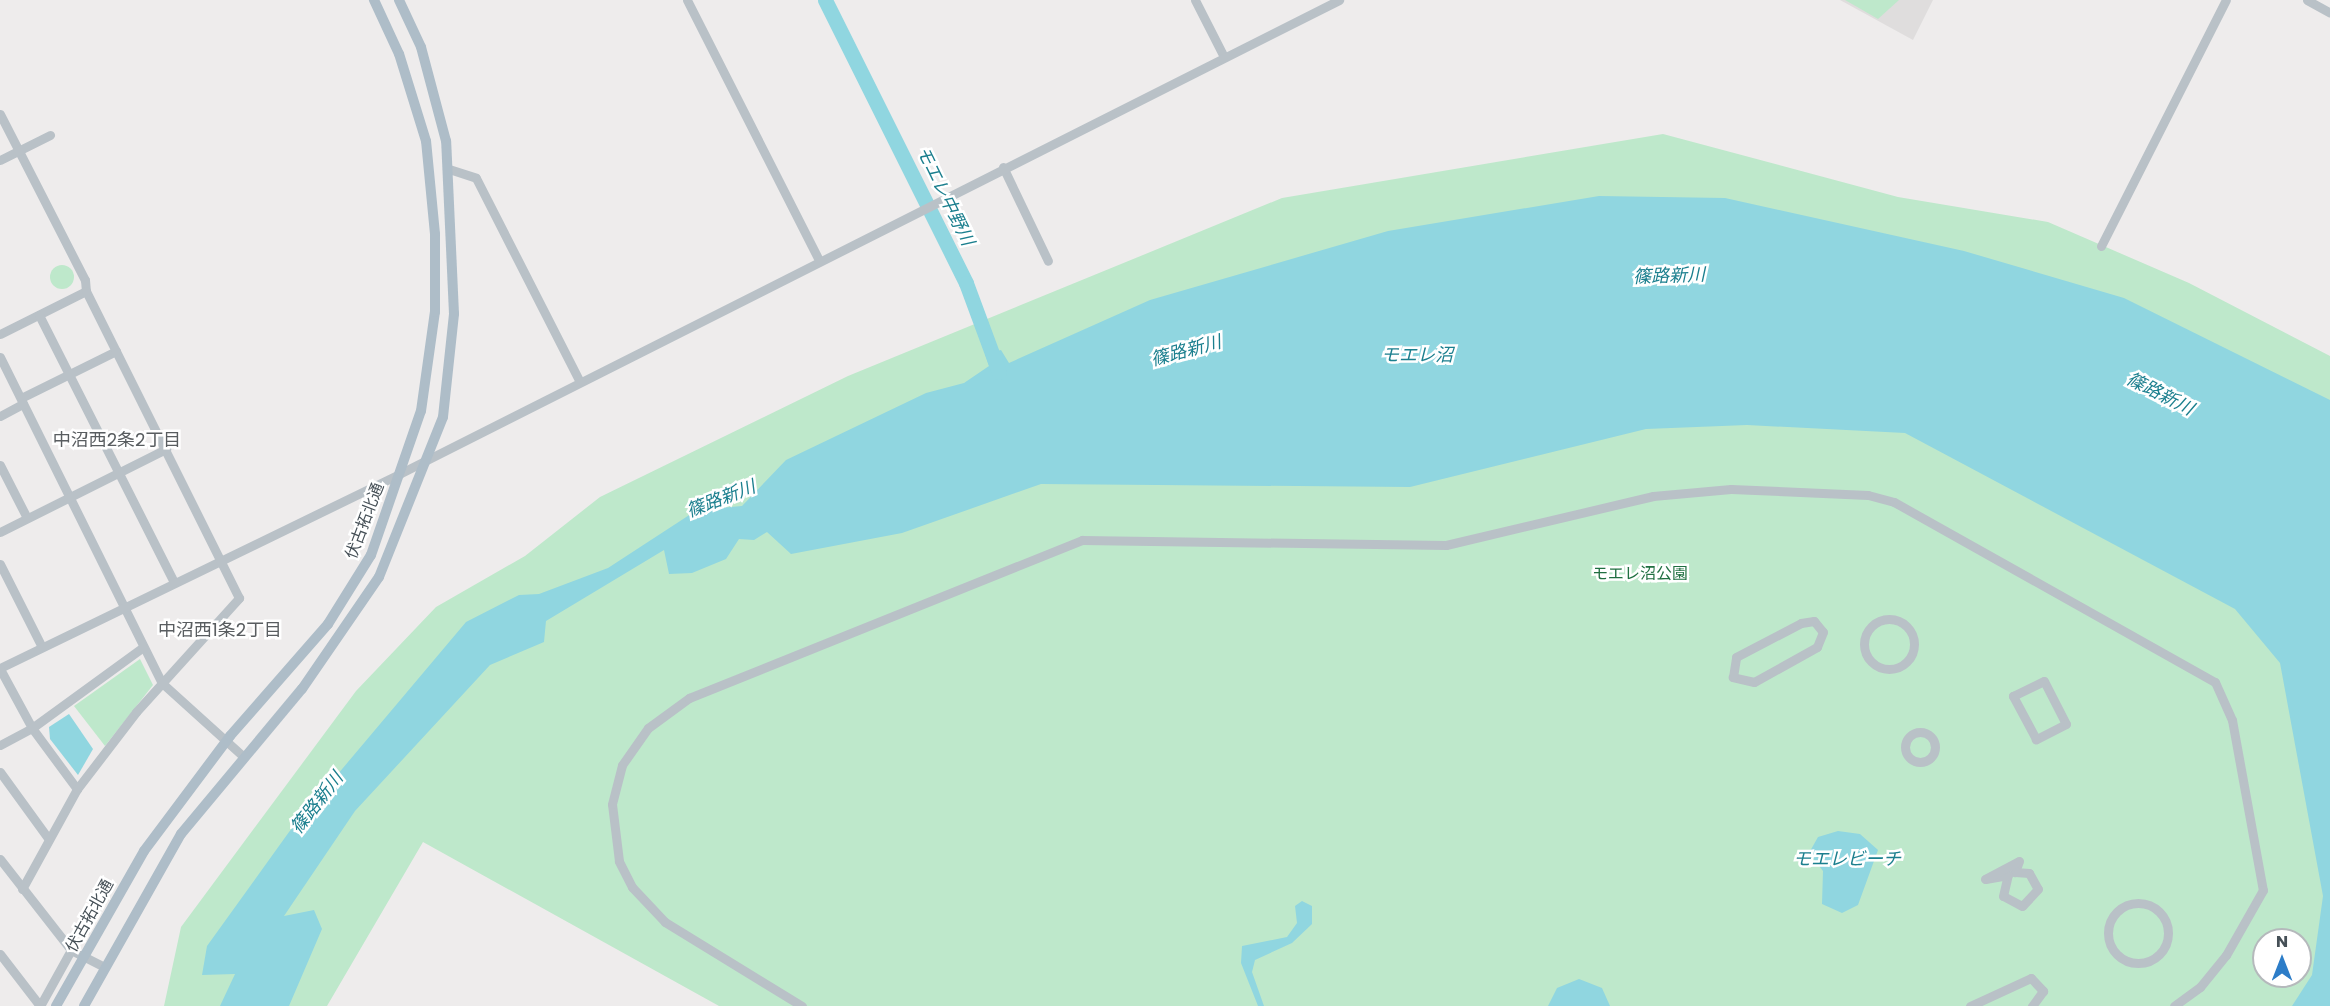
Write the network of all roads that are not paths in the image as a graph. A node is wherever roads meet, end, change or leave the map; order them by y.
1 (374, 0) edge
2 (399, 0) edge
3 (687, 0) edge
4 (1195, 0) edge
5 (1339, 0) edge
6 (2226, 0) edge
7 (2307, 0) edge
8 (2330, 13) edge
9 (1224, 57) junction
10 (0, 114) edge
11 (50, 135) dead end
12 (18, 150) junction
13 (0, 160) edge
14 (1003, 167) junction
15 (449, 170) junction
16 (2101, 246) dead end
17 (818, 258) junction
18 (1048, 261) dead end
19 (86, 291) junction
20 (39, 315) junction
21 (0, 334) edge
22 (116, 351) junction
23 (0, 357) edge
24 (69, 374) junction
25 (580, 382) junction
26 (22, 401) junction
27 (0, 416) edge
28 (166, 449) junction
29 (427, 460) junction
30 (0, 465) edge
31 (120, 472) junction
32 (399, 474) junction
33 (70, 497) junction
34 (27, 518) junction
35 (0, 532) edge
36 (221, 560) junction
37 (0, 564) edge
38 (174, 582) junction
39 (124, 607) junction
40 (42, 647) junction
41 (143, 647) junction
42 (1899, 667) joint
43 (0, 669) edge
44 (1754, 682) joint
45 (162, 683) junction
46 (32, 728) junction
47 (2036, 739) joint
48 (226, 741) junction
49 (0, 745) edge
50 (244, 757) junction
51 (0, 772) edge
52 (77, 789) junction
53 (48, 838) junction
54 (0, 859) edge
55 (2004, 868) joint
56 (22, 889) junction
57 (2119, 909) joint
58 (71, 950) junction
59 (0, 954) edge
60 (84, 957) junction
61 (104, 968) junction
62 (40, 1006) edge
63 (56, 1006) edge
64 (84, 1006) edge
65 (802, 1006) edge
66 (1970, 1006) edge
67 (2032, 1006) edge
68 (2174, 1006) edge

1 - 32 main road, 伏古拓北通
2 - 15 main road, 伏古拓北通
3 - 17 street
4 - 9 street
5 - 9 street
6 - 16 street
7 - 8 street
9 - 14 street
10 - 12 street
11 - 12 street
12 - 13 street
12 - 19 street
14 - 17 street
14 - 18 street
15 - 25 street
15 - 29 main road, 伏古拓北通
17 - 25 street
19 - 20 street
19 - 22 street
20 - 21 street
20 - 24 street
22 - 24 street
22 - 28 street
23 - 26 street
24 - 26 street
24 - 31 street
25 - 29 street
26 - 27 street
26 - 33 street
28 - 31 street
28 - 36 street
29 - 32 street
29 - 50 main road, 伏古拓北通
30 - 34 street
31 - 33 street
31 - 38 street
32 - 36 street
32 - 48 main road, 伏古拓北通
33 - 34 street
33 - 39 street
34 - 35 street
36 - 38 street
36 - 45 street
37 - 40 street
38 - 39 street
39 - 40 street
39 - 41 street
40 - 43 street
41 - 45 street
41 - 46 street
42 - 42 street
43 - 46 street
44 - 44 street
45 - 48 street
45 - 52 street
46 - 49 street
46 - 52 street
47 - 47 street
48 - 50 street
48 - 60 main road, 伏古拓北通
50 - 61 main road, 伏古拓北通
51 - 53 street
52 - 53 street
53 - 56 street
54 - 56 street
55 - 55 street
56 - 58 street
57 - 57 street
58 - 60 street
58 - 62 street
59 - 62 street
60 - 61 street
60 - 63 main road, 伏古拓北通
61 - 64 main road, 伏古拓北通
65 - 68 street
66 - 67 street

